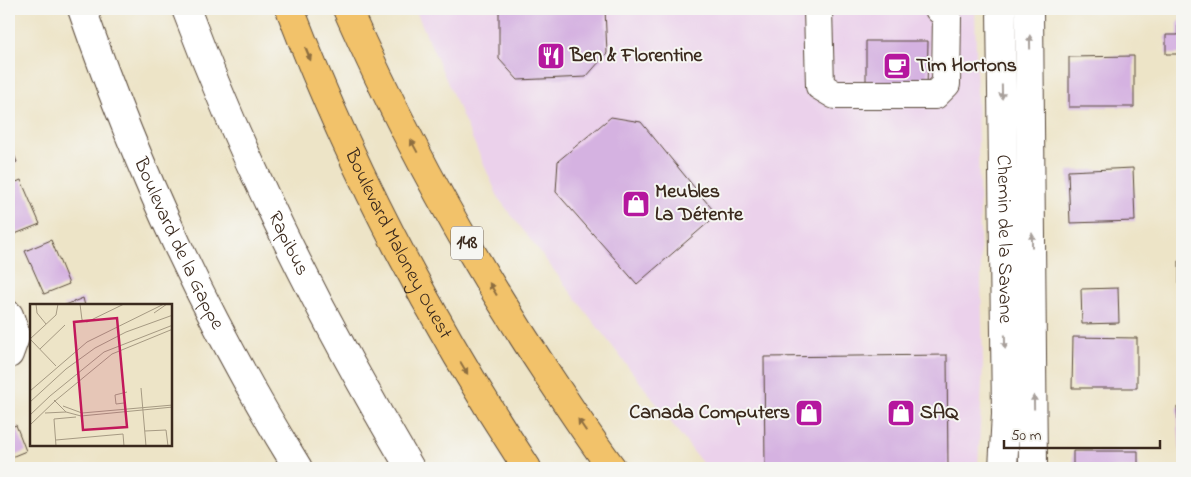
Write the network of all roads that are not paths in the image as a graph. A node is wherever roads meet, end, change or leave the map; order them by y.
1 (82, 9) edge
2 (186, 9) edge
3 (290, 9) edge
4 (347, 9) edge
5 (818, 9) edge
6 (939, 9) edge
7 (1001, 9) edge
8 (1030, 9) edge
9 (9, 315) edge
10 (9, 354) edge
11 (298, 468) edge
12 (410, 468) edge
13 (527, 468) edge
14 (612, 468) edge
15 (1003, 468) edge
16 (1033, 468) edge

1 - 11 street, Boulevard de la Gappe
2 - 12 street, Rapibus
3 -> 13 main road, Boulevard Maloney Ouest
14 -> 4 main road, 148
5 - 6 street
7 -> 15 street, Chemin de la Savane
16 -> 8 street, Chemin de la Savane
9 - 10 street

